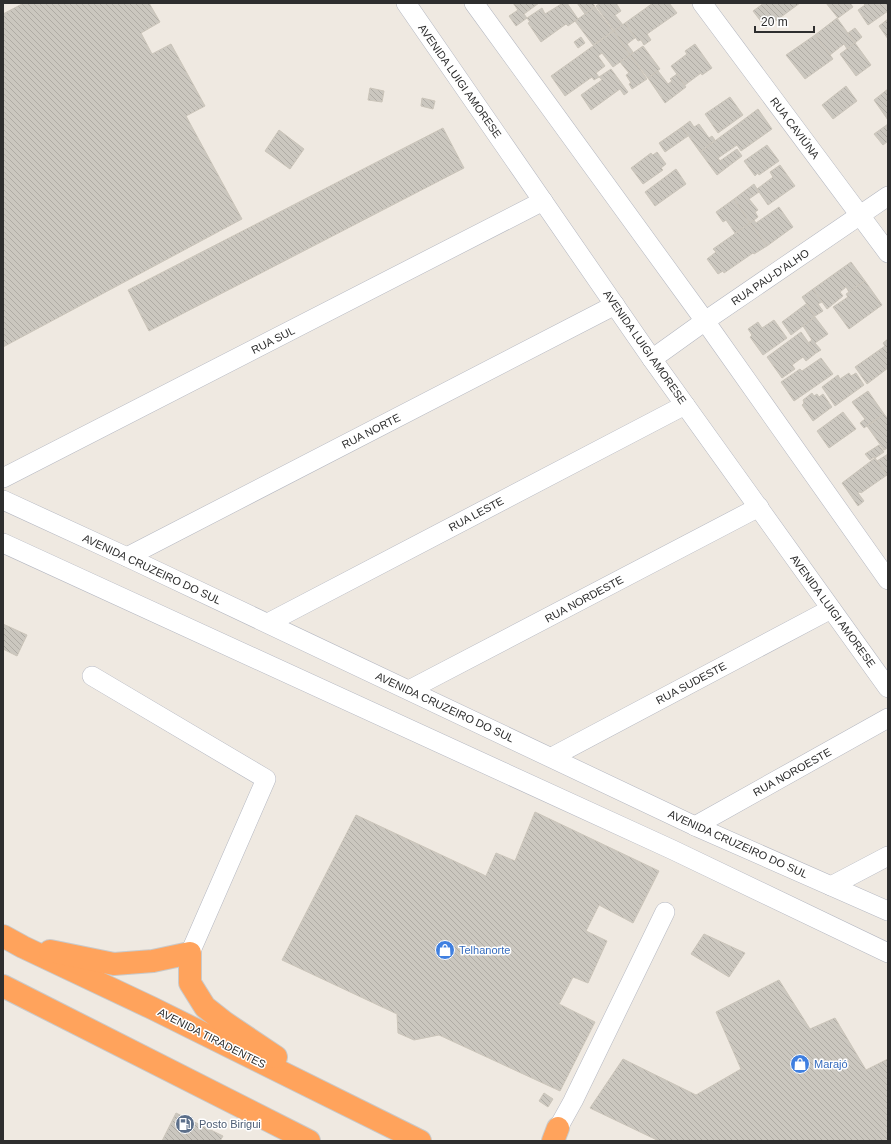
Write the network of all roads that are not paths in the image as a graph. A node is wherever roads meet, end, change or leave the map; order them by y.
1 (406, 3) edge
2 (474, 3) edge
3 (702, 3) edge
4 (888, 196) edge
5 (543, 201) junction
6 (860, 215) junction
7 (888, 253) edge
8 (615, 305) junction
9 (705, 320) junction
10 (652, 359) junction
11 (685, 405) junction
12 (3, 478) edge
13 (3, 500) edge
14 (759, 508) junction
15 (3, 543) edge
16 (127, 557) junction
17 (888, 580) edge
18 (831, 609) junction
19 (268, 623) junction
20 (92, 676) dead end
21 (888, 688) edge
22 (409, 690) junction
23 (888, 718) edge
24 (552, 758) junction
25 (695, 826) junction
26 (888, 856) edge
27 (831, 886) junction
28 (888, 911) edge
29 (665, 912) dead end
30 (3, 936) edge
31 (23, 947) junction
32 (190, 953) junction
33 (888, 953) edge
34 (3, 986) edge
35 (346, 1105) junction
36 (555, 1135) edge
37 (309, 1141) edge
38 (420, 1141) edge

1 - 5 street, AVENIDA LUIGI AMORESE
2 - 9 street
3 - 6 street, RUA CAVIÚNA
4 - 6 street, RUA PAU-D'ALHO
5 - 8 street, AVENIDA LUIGI AMORESE
5 - 12 street, RUA SUL
6 - 7 street, RUA CAVIÚNA
6 - 9 street, RUA PAU-D'ALHO
8 - 10 street, AVENIDA LUIGI AMORESE
8 - 16 street, RUA NORTE
9 - 10 street, RUA PAU-D'ALHO
9 - 17 street
10 - 11 street, AVENIDA LUIGI AMORESE
11 - 14 street, AVENIDA LUIGI AMORESE
11 - 19 street, RUA LESTE
13 - 16 street, AVENIDA CRUZEIRO DO SUL
14 - 18 street, AVENIDA LUIGI AMORESE
14 - 22 street, RUA NORDESTE
15 - 33 street
16 - 19 street, AVENIDA CRUZEIRO DO SUL
18 - 21 street, AVENIDA LUIGI AMORESE
18 - 24 street, RUA SUDESTE
19 - 22 street, AVENIDA CRUZEIRO DO SUL
20 - 32 street
22 - 24 street, AVENIDA CRUZEIRO DO SUL
23 - 25 street, RUA NOROESTE
24 - 25 street, AVENIDA CRUZEIRO DO SUL
25 - 27 street, AVENIDA CRUZEIRO DO SUL
26 - 27 street
27 - 28 street, AVENIDA CRUZEIRO DO SUL
29 - 36 street
30 - 31 highway, AVENIDA TIRADENTES
31 - 32 highway
31 - 35 highway, AVENIDA TIRADENTES
32 - 35 highway
34 - 37 highway
35 - 38 highway, AVENIDA TIRADENTES

